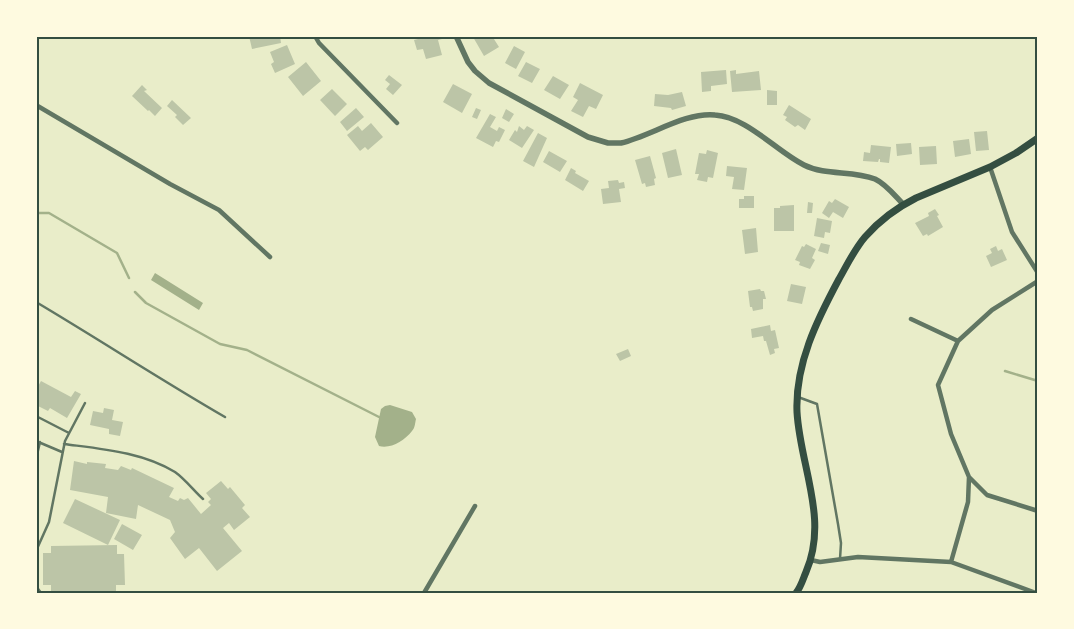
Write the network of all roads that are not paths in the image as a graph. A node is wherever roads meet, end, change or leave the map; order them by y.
1 (315, 36) edge
2 (456, 36) edge
3 (36, 105) edge
4 (397, 123) dead end
5 (1038, 138) edge
6 (990, 167) junction
7 (903, 204) junction
8 (270, 258) dead end
9 (1038, 273) edge
10 (1038, 281) edge
11 (36, 302) edge
12 (911, 319) dead end
13 (958, 341) junction
14 (797, 395) junction
15 (85, 403) dead end
16 (36, 416) edge
17 (225, 417) dead end
18 (69, 433) junction
19 (38, 441) edge
20 (64, 444) junction
21 (62, 452) junction
22 (36, 459) edge
23 (969, 477) junction
24 (203, 499) dead end
25 (475, 506) dead end
26 (1038, 511) edge
27 (36, 551) edge
28 (811, 560) junction
29 (840, 560) junction
30 (951, 562) junction
31 (36, 586) edge
32 (41, 593) edge
33 (424, 593) edge
34 (796, 593) edge
35 (1036, 593) edge

1 - 4 street
2 - 7 street
3 - 8 street
5 - 6 main road
6 - 7 main road
6 - 9 street
7 - 14 main road
10 - 13 street
11 - 17 lane
12 - 13 street
13 - 23 street
14 - 28 main road
14 - 29 lane
15 - 18 lane
16 - 18 lane
18 - 20 lane
19 - 21 lane
19 - 22 lane
20 - 21 lane
20 - 24 lane
21 - 27 lane
23 - 26 street
23 - 30 street
25 - 33 street
28 - 29 street
28 - 34 main road
29 - 30 street
30 - 35 street
31 - 32 lane

